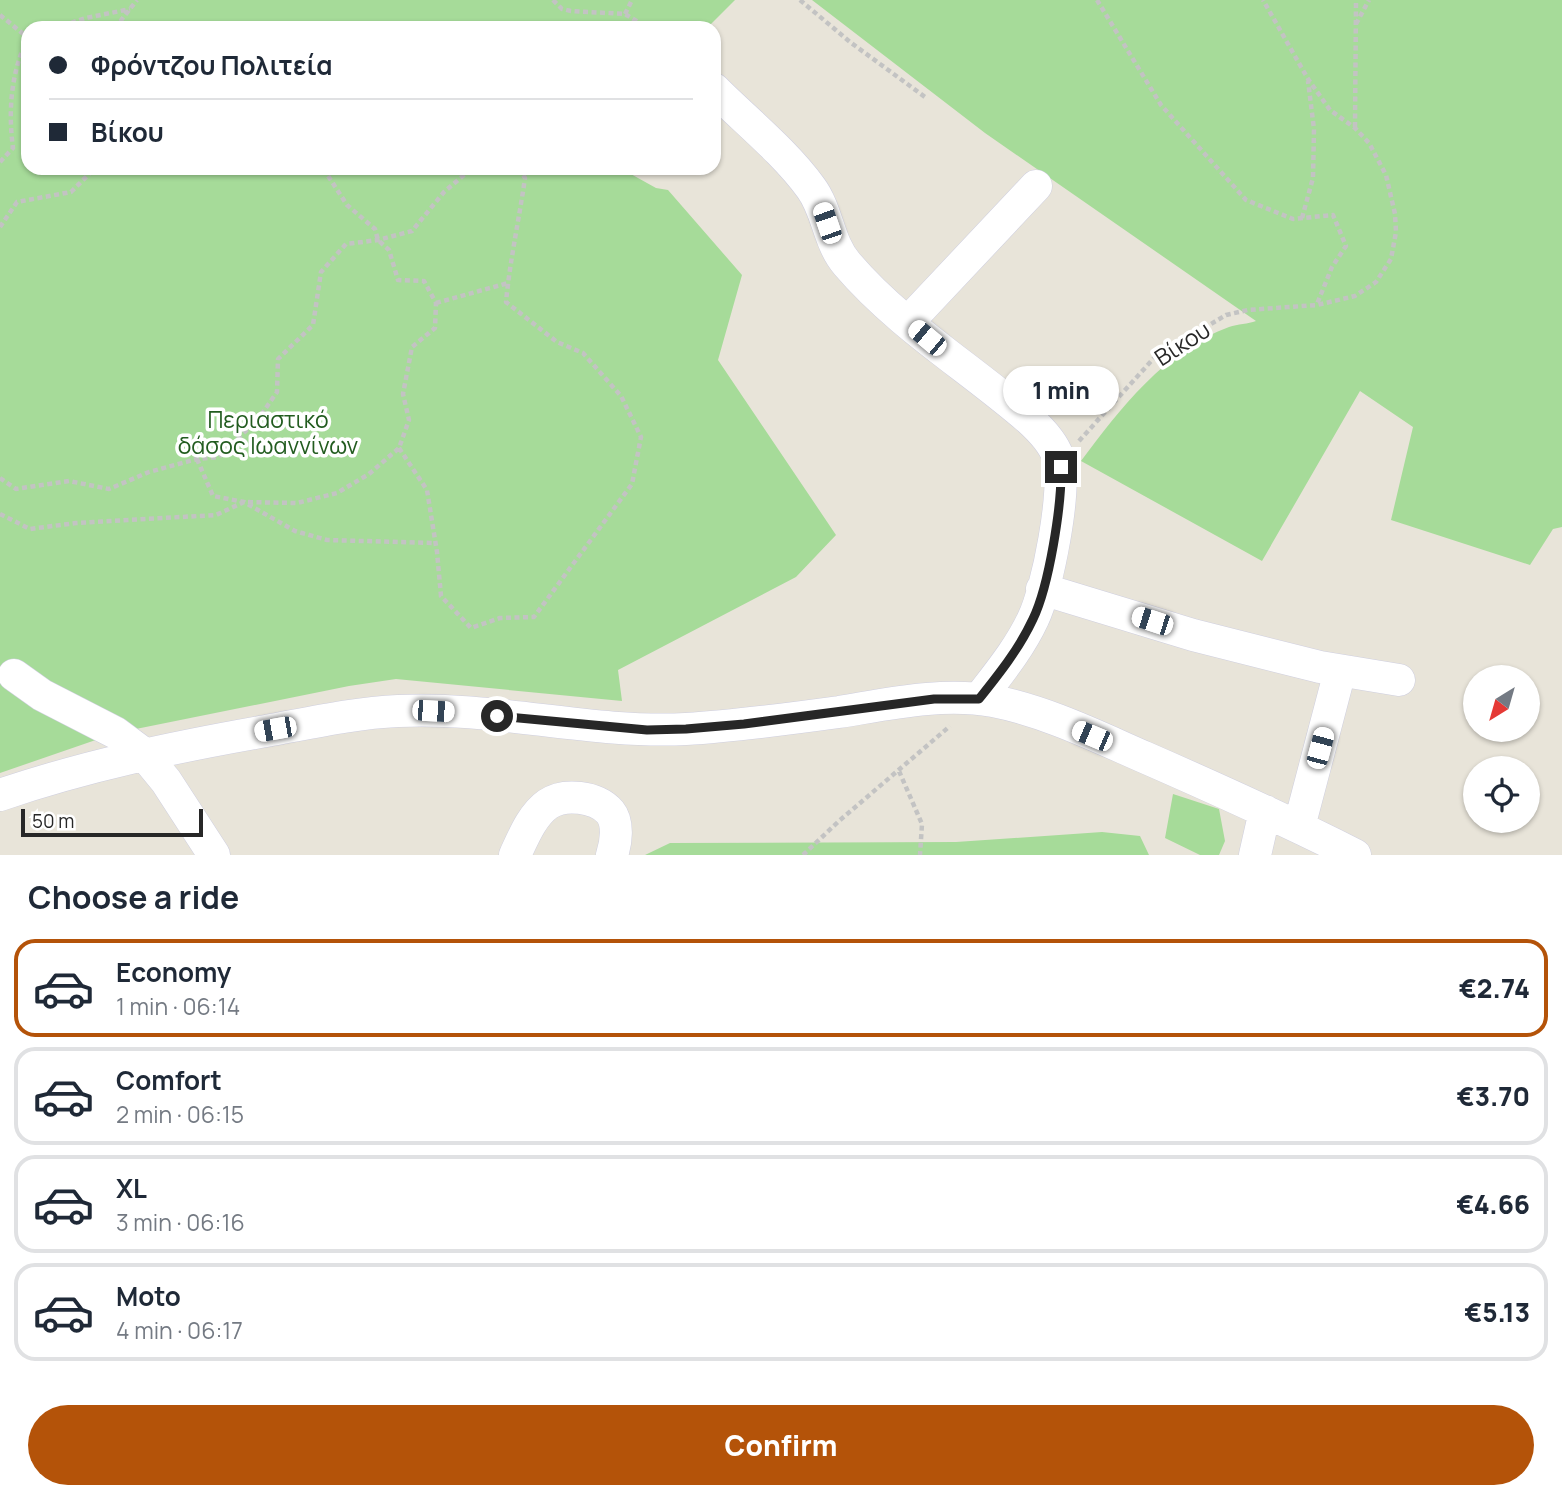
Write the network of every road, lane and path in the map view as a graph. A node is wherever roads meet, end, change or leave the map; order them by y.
1 (137, 0) edge
2 (553, 0) edge
3 (632, 0) edge
4 (800, 0) edge
5 (1097, 0) edge
6 (1263, 0) edge
7 (1356, 0) edge
8 (1369, 0) edge
9 (130, 9) junction
10 (625, 14) junction
11 (0, 15) edge
12 (77, 21) edge
13 (121, 21) edge
14 (636, 21) edge
15 (1356, 25) junction
16 (21, 32) edge
17 (21, 56) edge
18 (1308, 79) junction
19 (721, 96) edge
20 (925, 97) dead end
21 (1355, 128) junction
22 (0, 162) edge
23 (87, 175) edge
24 (328, 175) edge
25 (464, 175) edge
26 (524, 175) edge
27 (1036, 186) dead end
28 (1302, 218) junction
29 (0, 227) edge
30 (378, 240) junction
31 (508, 283) junction
32 (436, 303) junction
33 (1317, 305) junction
34 (908, 322) junction
35 (399, 448) junction
36 (197, 459) junction
37 (1059, 459) junction
38 (0, 478) edge
39 (244, 502) junction
40 (0, 514) edge
41 (435, 543) junction
42 (1042, 589) junction
43 (1340, 671) junction
44 (14, 675) dead end
45 (1399, 680) dead end
46 (979, 699) junction
47 (143, 753) junction
48 (899, 771) junction
49 (0, 795) edge
50 (1265, 811) junction
51 (195, 824) junction
52 (1298, 827) junction
53 (204, 855) edge
54 (214, 855) edge
55 (515, 855) edge
56 (612, 855) edge
57 (803, 855) edge
58 (920, 855) edge
59 (1255, 855) edge
60 (1355, 855) edge

1 - 9 path
2 - 10 path
3 - 10 path
4 - 20 path
5 - 28 path
6 - 18 path
7 - 15 path
8 - 15 path
9 - 12 path
9 - 13 path
10 - 14 path
11 - 16 path
15 - 21 path
17 - 22 path
18 - 21 path
18 - 28 path
19 - 34 street
21 - 33 path
23 - 29 path
24 - 30 path
25 - 30 path
26 - 31 path
27 - 34 street
28 - 33 path
30 - 32 path
30 - 36 path
31 - 32 path
31 - 41 path
32 - 35 path
33 - 37 path, Βίκου
34 - 37 street
35 - 39 path
35 - 41 path
36 - 38 path
36 - 39 path
37 - 42 street
39 - 40 path
39 - 41 path
42 - 43 street
42 - 46 street
43 - 45 street
43 - 52 street
44 - 47 street
46 - 47 street
46 - 48 path
46 - 50 street
47 - 49 street
47 - 51 street
48 - 57 path
48 - 58 path
50 - 52 street
50 - 59 street
51 - 53 street
51 - 54 street
52 - 60 street
55 - 56 street

